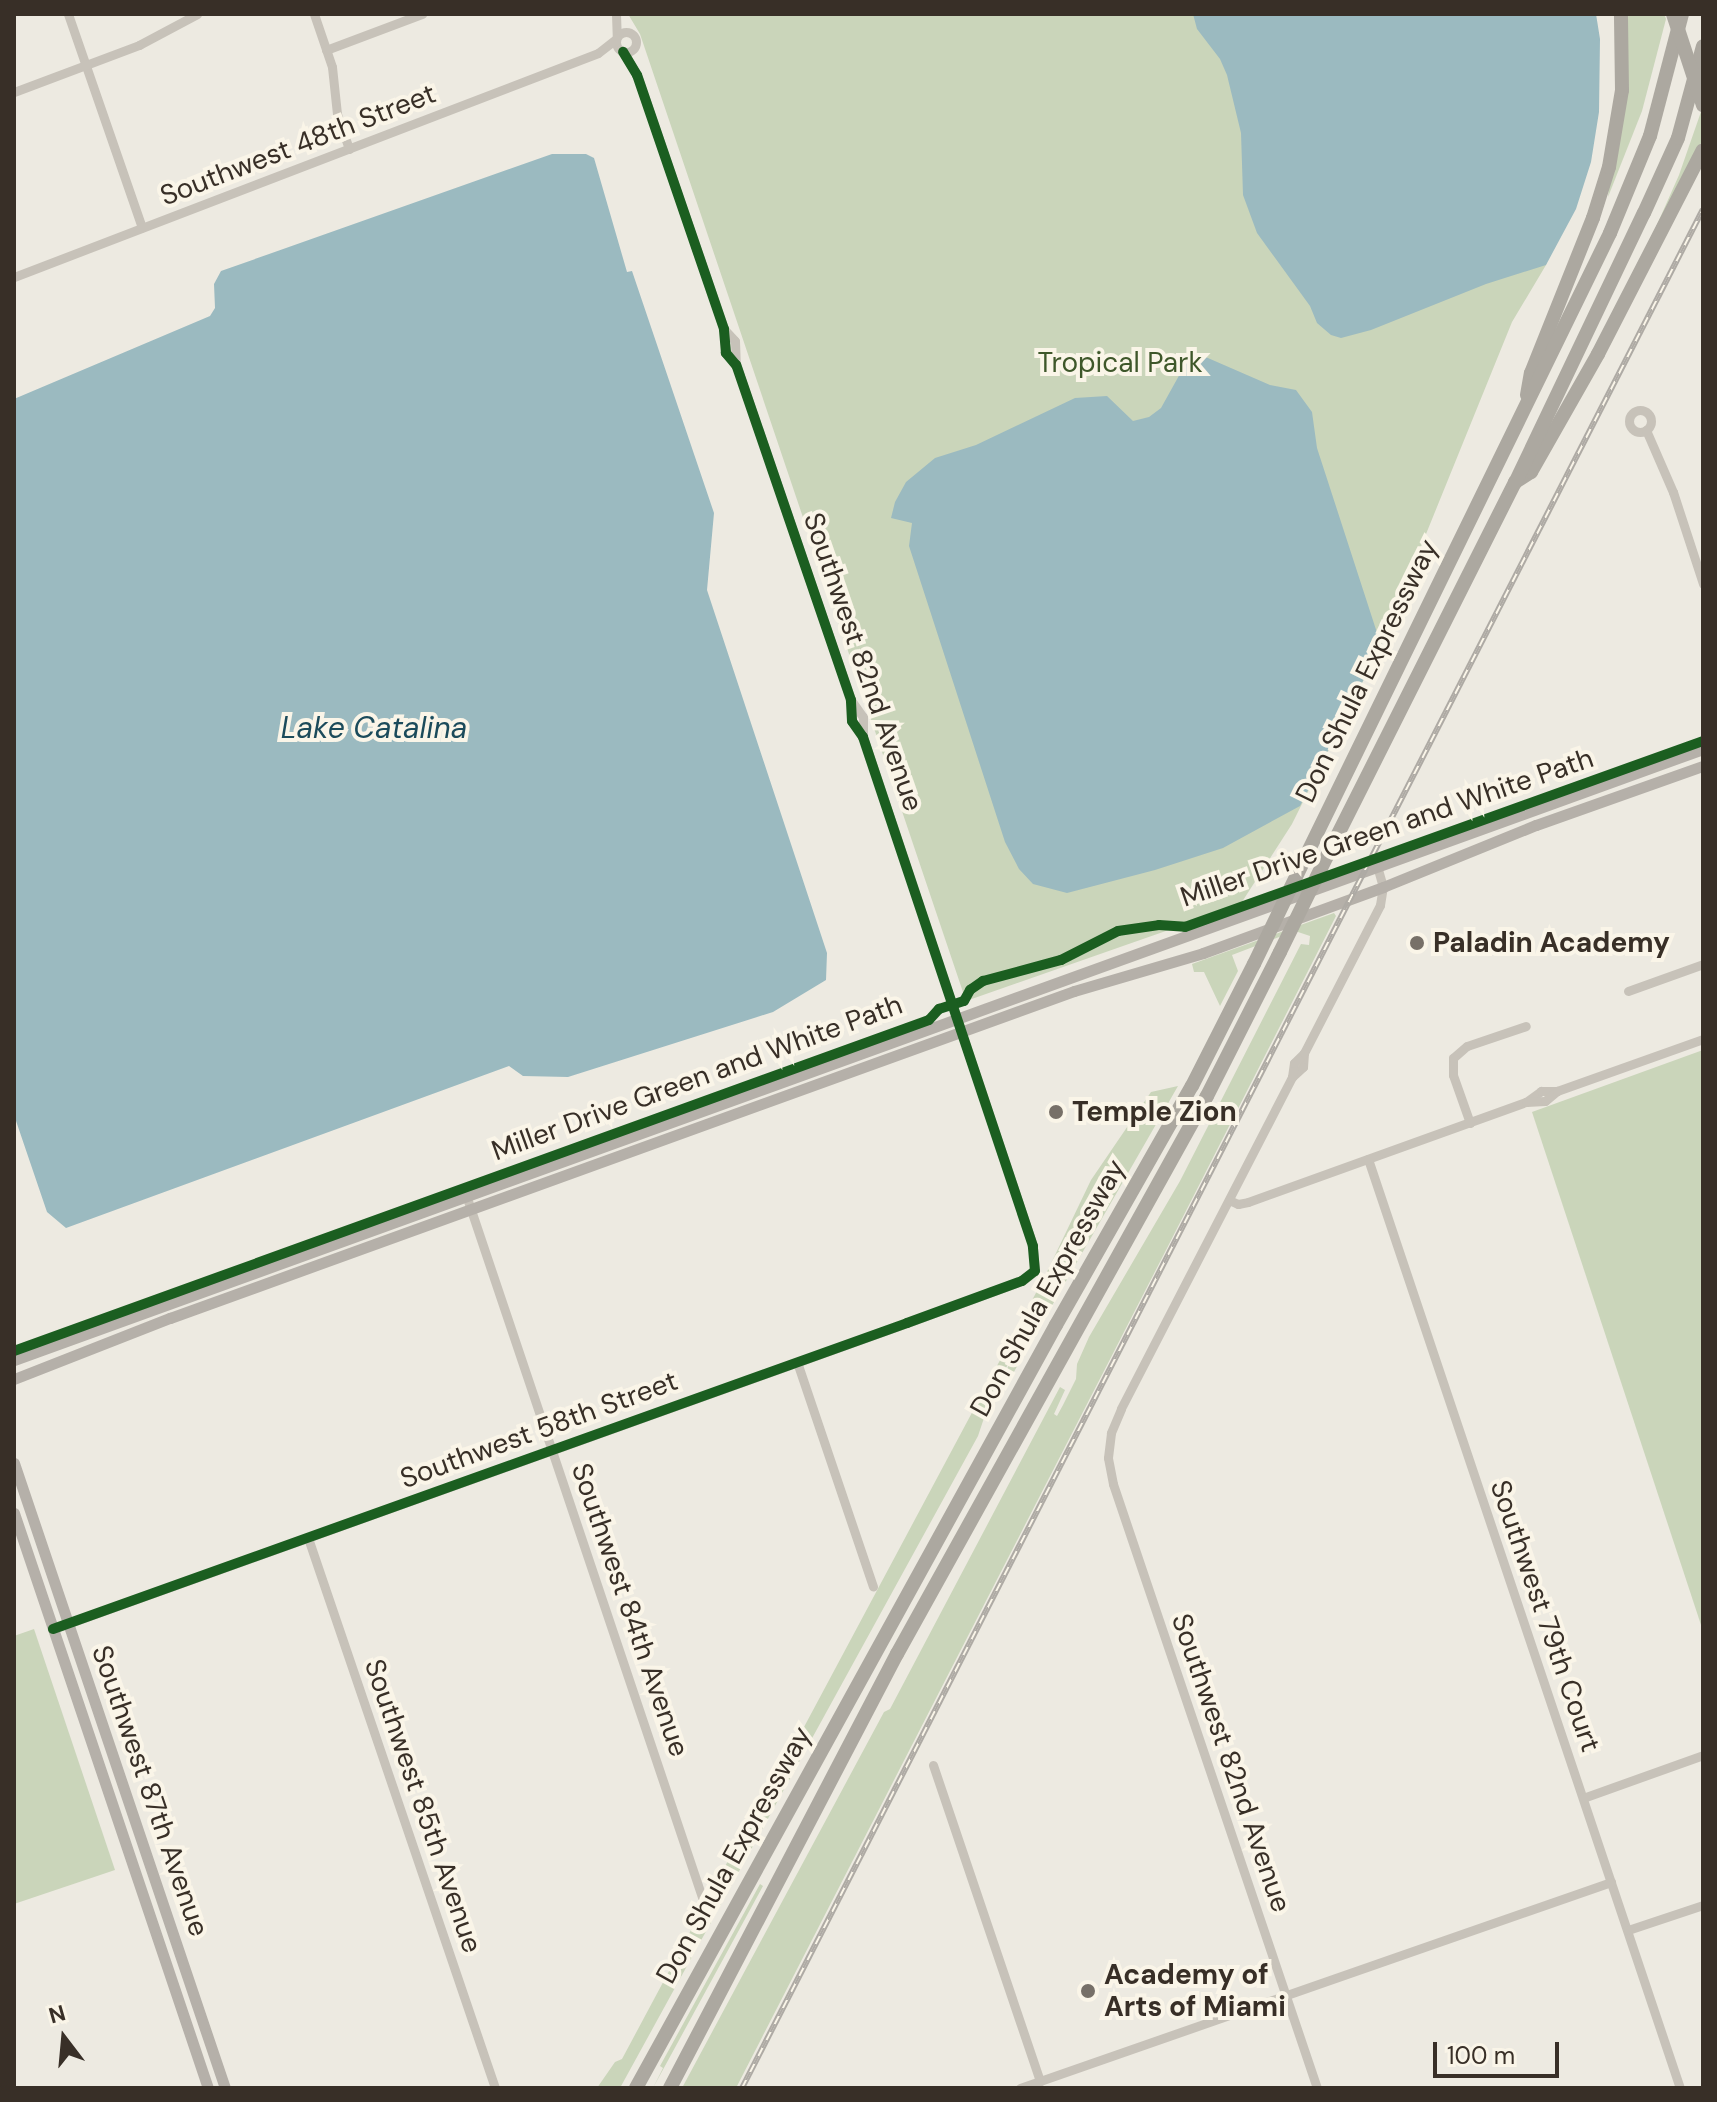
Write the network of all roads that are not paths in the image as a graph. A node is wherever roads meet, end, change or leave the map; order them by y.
1 (68, 14) edge
2 (197, 14) edge
3 (314, 14) edge
4 (422, 14) edge
5 (1621, 14) edge
6 (1673, 14) edge
7 (1682, 14) edge
8 (617, 16) edge
9 (631, 33) junction
10 (616, 38) junction
11 (1703, 46) edge
12 (636, 47) junction
13 (326, 50) junction
14 (622, 52) junction
15 (598, 53) junction
16 (85, 65) junction
17 (637, 75) junction
18 (14, 92) edge
19 (1703, 105) edge
20 (349, 149) junction
21 (1703, 150) edge
22 (142, 228) junction
23 (14, 277) edge
24 (1525, 407) junction
25 (1646, 430) dead end
26 (1515, 483) junction
27 (1703, 584) edge
28 (1703, 749) edge
29 (1703, 766) edge
30 (1377, 866) junction
31 (1383, 887) junction
32 (1703, 964) edge
33 (1628, 991) dead end
34 (957, 1018) junction
35 (1526, 1026) dead end
36 (961, 1032) junction
37 (1703, 1039) edge
38 (728, 1101) junction
39 (733, 1115) junction
40 (1470, 1123) junction
41 (1368, 1159) junction
42 (466, 1195) junction
43 (1229, 1200) junction
44 (471, 1209) junction
45 (265, 1268) junction
46 (1036, 1269) joint
47 (270, 1282) junction
48 (14, 1360) edge
49 (797, 1362) junction
50 (14, 1379) edge
51 (553, 1450) junction
52 (14, 1463) edge
53 (14, 1513) edge
54 (308, 1538) junction
55 (873, 1586) dead end
56 (68, 1624) junction
57 (53, 1629) junction
58 (110, 1747) junction
59 (95, 1752) junction
60 (1703, 1755) edge
61 (933, 1765) dead end
62 (1583, 1798) junction
63 (138, 1829) junction
64 (123, 1834) junction
65 (150, 1867) junction
66 (135, 1872) junction
67 (1611, 1882) junction
68 (704, 1903) dead end
69 (1703, 1905) edge
70 (1628, 1930) junction
71 (176, 1942) junction
72 (161, 1946) junction
73 (1286, 1996) junction
74 (221, 2075) junction
75 (1040, 2081) junction
76 (207, 2084) edge
77 (225, 2088) edge
78 (495, 2088) edge
79 (636, 2088) edge
80 (670, 2088) edge
81 (1020, 2088) edge
82 (1317, 2088) edge
83 (1680, 2088) edge

1 - 16 street
2 - 16 street
3 - 13 street
4 - 13 street
5 - 24 highway
6 - 19 highway, bridge
7 - 24 highway, Don Shula Expressway
8 - 9 street
8 - 10 street
9 - 10 street
9 - 12 street
10 - 14 street
10 - 15 street, Southwest 48th Street
11 - 26 highway, Don Shula Expressway
12 - 14 street
12 - 17 street, Southwest 82nd Avenue
13 - 20 street
14 - 15 street, Southwest 48th Street
14 - 17 street, Southwest 82nd Avenue
15 - 20 street, Southwest 48th Street
16 - 18 street
16 - 22 street
17 - 34 street, Southwest 82nd Avenue
20 - 22 street, Southwest 48th Street
21 - 26 highway
22 - 23 street, Southwest 48th Street
24 - 79 highway, Don Shula Expressway, bridge
25 - 27 street
26 - 80 highway, Don Shula Expressway, bridge
28 - 30 main road
29 - 31 main road
30 - 31 street
30 - 34 main road
31 - 36 main road
31 - 43 street
32 - 33 street
34 - 36 street, Southwest 82nd Avenue
34 - 38 main road
35 - 40 street
36 - 39 main road
36 - 46 street, Southwest 82nd Avenue
37 - 40 street
38 - 39 main road
38 - 42 main road
39 - 44 main road
40 - 41 street
41 - 43 street
41 - 62 street, Southwest 79th Court
42 - 44 street, Southwest 84th Avenue
42 - 45 main road
43 - 73 street, Southwest 82nd Avenue
44 - 47 main road
44 - 51 street, Southwest 84th Avenue
45 - 47 main road
45 - 48 main road
46 - 49 street, Southwest 58th Street
47 - 50 main road
49 - 51 street, Southwest 58th Street
49 - 55 street
51 - 54 street, Southwest 58th Street
51 - 68 street, Southwest 84th Avenue
52 - 56 main road, Southwest 87th Avenue
53 - 57 main road, Southwest 87th Avenue
54 - 56 street, Southwest 58th Street
54 - 78 street, Southwest 85th Avenue
56 - 57 street, Southwest 58th Street
56 - 58 main road, Southwest 87th Avenue
57 - 59 main road, Southwest 87th Avenue
58 - 59 main road
58 - 63 main road, Southwest 87th Avenue
59 - 64 main road, Southwest 87th Avenue
60 - 62 street
61 - 75 street
62 - 67 street, Southwest 79th Court
63 - 64 main road
63 - 65 main road, Southwest 87th Avenue
64 - 66 main road, Southwest 87th Avenue
65 - 66 main road
65 - 71 main road, Southwest 87th Avenue
66 - 72 main road, Southwest 87th Avenue
67 - 70 street, Southwest 79th Court
67 - 73 street
69 - 70 street
70 - 83 street, Southwest 79th Court
71 - 72 main road
71 - 74 main road, Southwest 87th Avenue
72 - 76 main road, Southwest 87th Avenue
73 - 75 street
73 - 82 street, Southwest 82nd Avenue
74 - 76 main road
74 - 77 main road, Southwest 87th Avenue
75 - 81 street

